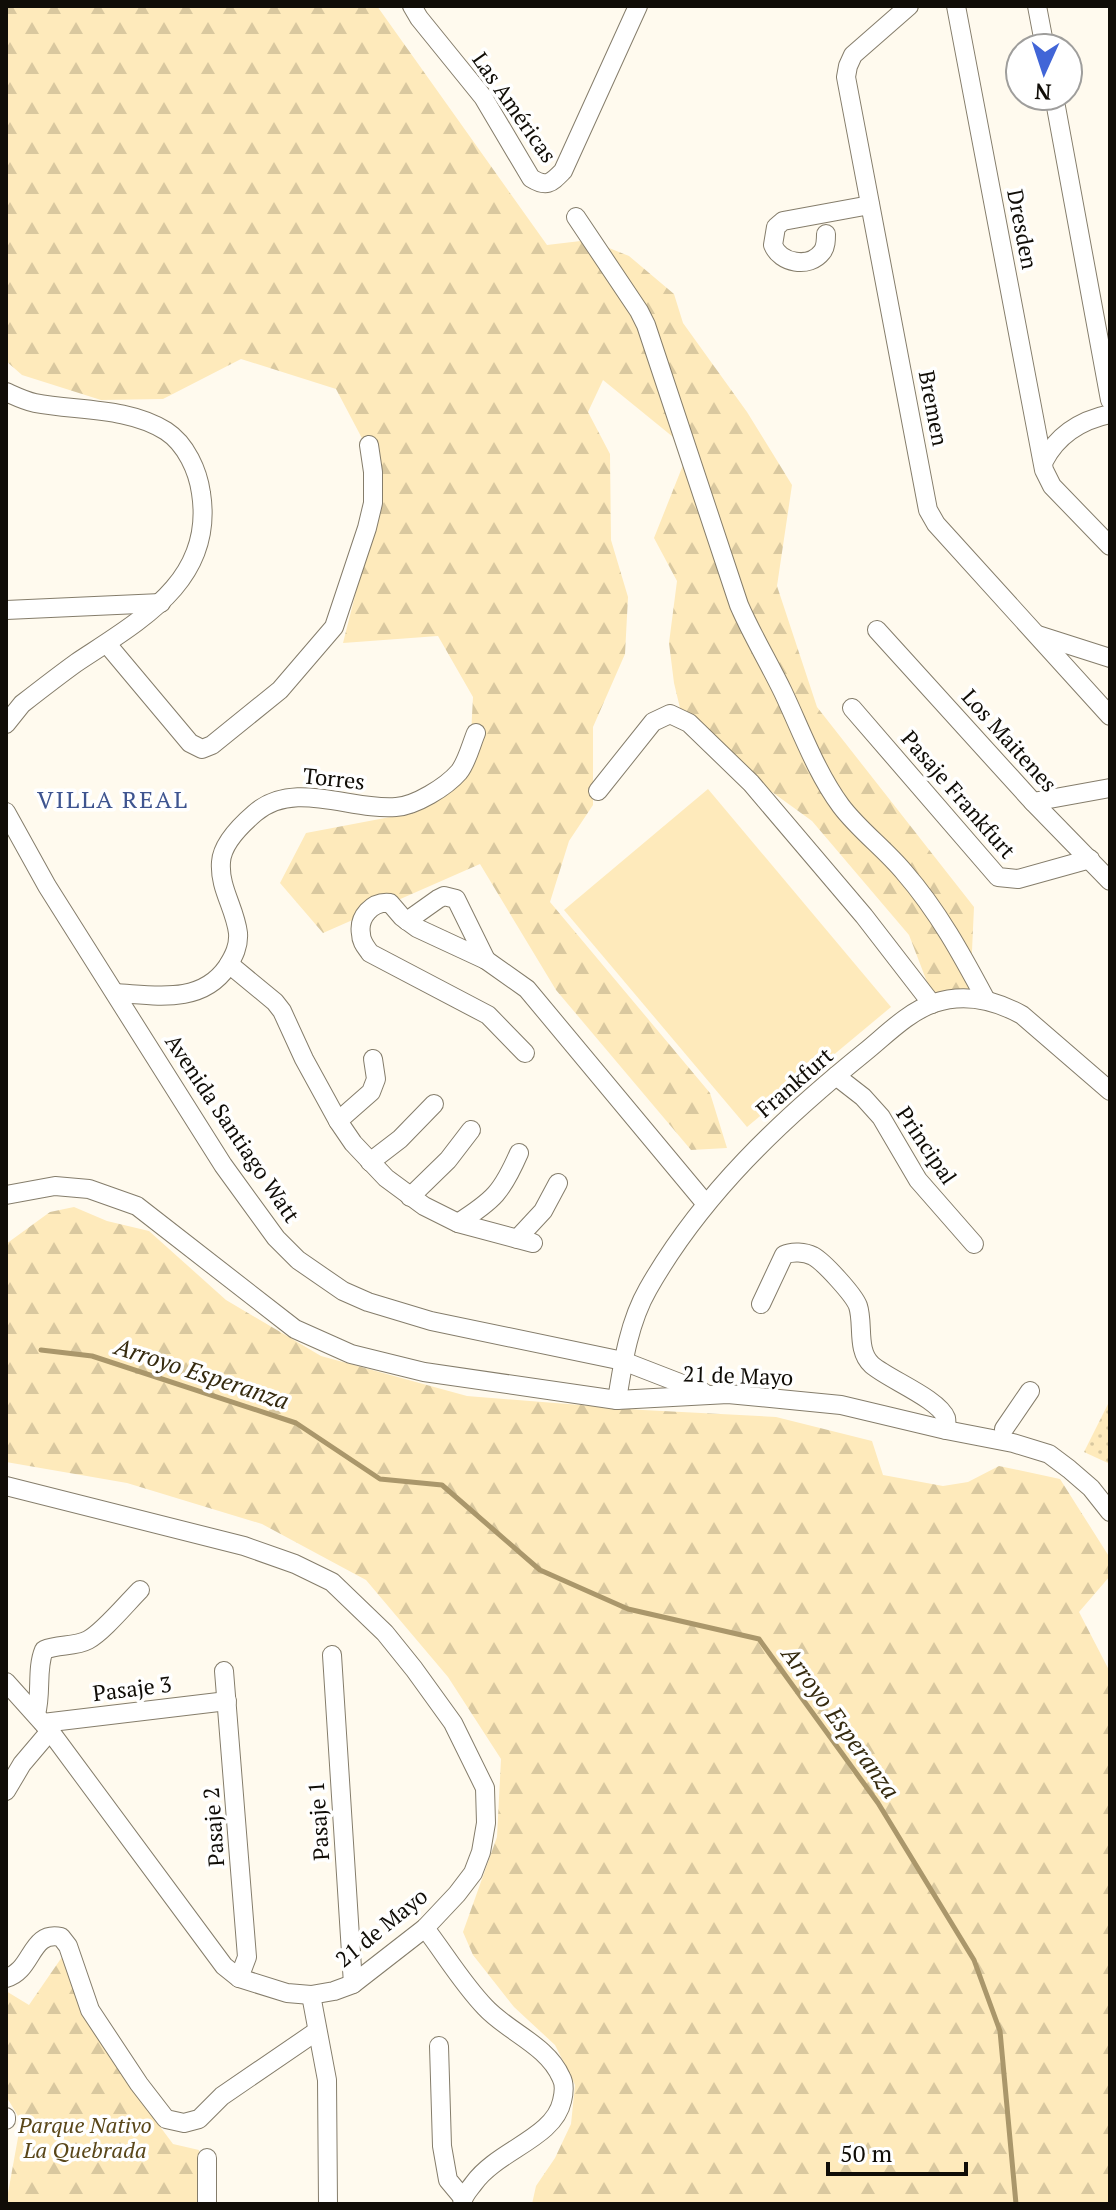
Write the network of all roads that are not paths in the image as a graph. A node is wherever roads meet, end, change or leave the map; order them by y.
1 (412, 6) edge
2 (638, 6) edge
3 (909, 6) edge
4 (956, 6) edge
5 (1037, 6) edge
6 (1042, 32) edge
7 (1057, 112) edge
8 (870, 205) junction
9 (576, 217) dead end
10 (826, 234) dead end
11 (6, 392) edge
12 (1110, 400) edge
13 (1102, 416) edge
14 (1036, 429) junction
15 (369, 445) dead end
16 (1044, 461) junction
17 (1110, 546) edge
18 (161, 603) junction
19 (6, 610) edge
20 (877, 630) dead end
21 (1035, 634) junction
22 (107, 644) junction
23 (1110, 658) edge
24 (852, 708) dead end
25 (1110, 716) edge
26 (6, 724) edge
27 (476, 733) dead end
28 (1110, 788) edge
29 (598, 791) dead end
30 (1033, 802) junction
31 (6, 812) edge
32 (1090, 859) junction
33 (1110, 881) edge
34 (407, 921) junction
35 (486, 960) junction
36 (229, 964) junction
37 (115, 993) junction
38 (164, 997) junction
39 (986, 1000) junction
40 (932, 1004) junction
41 (132, 1019) junction
42 (525, 1053) dead end
43 (373, 1059) dead end
44 (836, 1076) junction
45 (1110, 1091) edge
46 (434, 1104) dead end
47 (338, 1121) junction
48 (471, 1130) dead end
49 (519, 1153) dead end
50 (370, 1162) junction
51 (558, 1183) dead end
52 (6, 1195) edge
53 (410, 1197) junction
54 (706, 1204) junction
55 (458, 1223) junction
56 (974, 1244) dead end
57 (761, 1304) dead end
58 (623, 1361) junction
59 (1030, 1391) dead end
60 (708, 1394) junction
61 (617, 1400) junction
62 (946, 1430) junction
63 (1031, 1447) junction
64 (6, 1486) edge
65 (1110, 1512) edge
66 (140, 1590) dead end
67 (332, 1655) dead end
68 (224, 1671) dead end
69 (6, 1682) edge
70 (227, 1701) junction
71 (43, 1723) junction
72 (6, 1791) edge
73 (425, 1928) junction
74 (12, 1976) edge
75 (239, 1978) junction
76 (353, 1984) junction
77 (311, 1995) junction
78 (317, 2031) junction
79 (439, 2046) dead end
80 (207, 2158) dead end
81 (462, 2201) edge
82 (207, 2204) edge
83 (328, 2204) edge

1 - 2 street, Las Américas
3 - 8 street, Bremen
4 - 14 street, Dresden
5 - 6 street
7 - 12 street
8 - 10 street
8 - 21 street, Bremen
9 - 39 street
11 - 18 street
13 - 14 street
13 - 16 street
14 - 16 street, Dresden
15 - 22 street
16 - 17 street, Dresden
18 - 19 street
18 - 22 street
20 - 30 street, Los Maitenes
21 - 23 street
21 - 25 street, Bremen
22 - 26 street
24 - 32 street, Pasaje Frankfurt
27 - 36 street, Torres
28 - 30 street
29 - 40 street
30 - 32 street, Los Maitenes
31 - 37 street, Avenida Santiago Watt
32 - 33 street, Los Maitenes
34 - 35 street
34 - 35 street
34 - 42 street
35 - 54 street
36 - 38 street
36 - 47 street
37 - 38 street
37 - 41 street, Avenida Santiago Watt
38 - 41 street
39 - 40 street, Frankfurt
39 - 45 street, Frankfurt
40 - 44 street, Frankfurt
41 - 58 street, Avenida Santiago Watt
43 - 47 street
44 - 54 street, Frankfurt
44 - 56 street, Principal
46 - 50 street
47 - 50 street
48 - 53 street
49 - 55 street
50 - 53 street
51 - 55 street
52 - 61 street, 21 de Mayo
53 - 55 street
54 - 58 street, Frankfurt
57 - 62 street
58 - 60 street, Avenida Santiago Watt
58 - 61 street, Frankfurt
59 - 63 street
60 - 61 street, 21 de Mayo
60 - 62 street, 21 de Mayo
62 - 63 street, 21 de Mayo
63 - 65 street, 21 de Mayo
64 - 73 street, 21 de Mayo
66 - 71 street
67 - 76 street, Pasaje 1
68 - 70 street, Pasaje 2
69 - 71 street, 21 de Mayo
70 - 71 street, Pasaje 3
70 - 75 street, Pasaje 2
71 - 72 street
71 - 75 street, 21 de Mayo
73 - 76 street, 21 de Mayo
73 - 81 street
74 - 78 street
75 - 77 street, 21 de Mayo
76 - 77 street, 21 de Mayo
77 - 78 street
78 - 83 street
79 - 81 street
80 - 82 street

